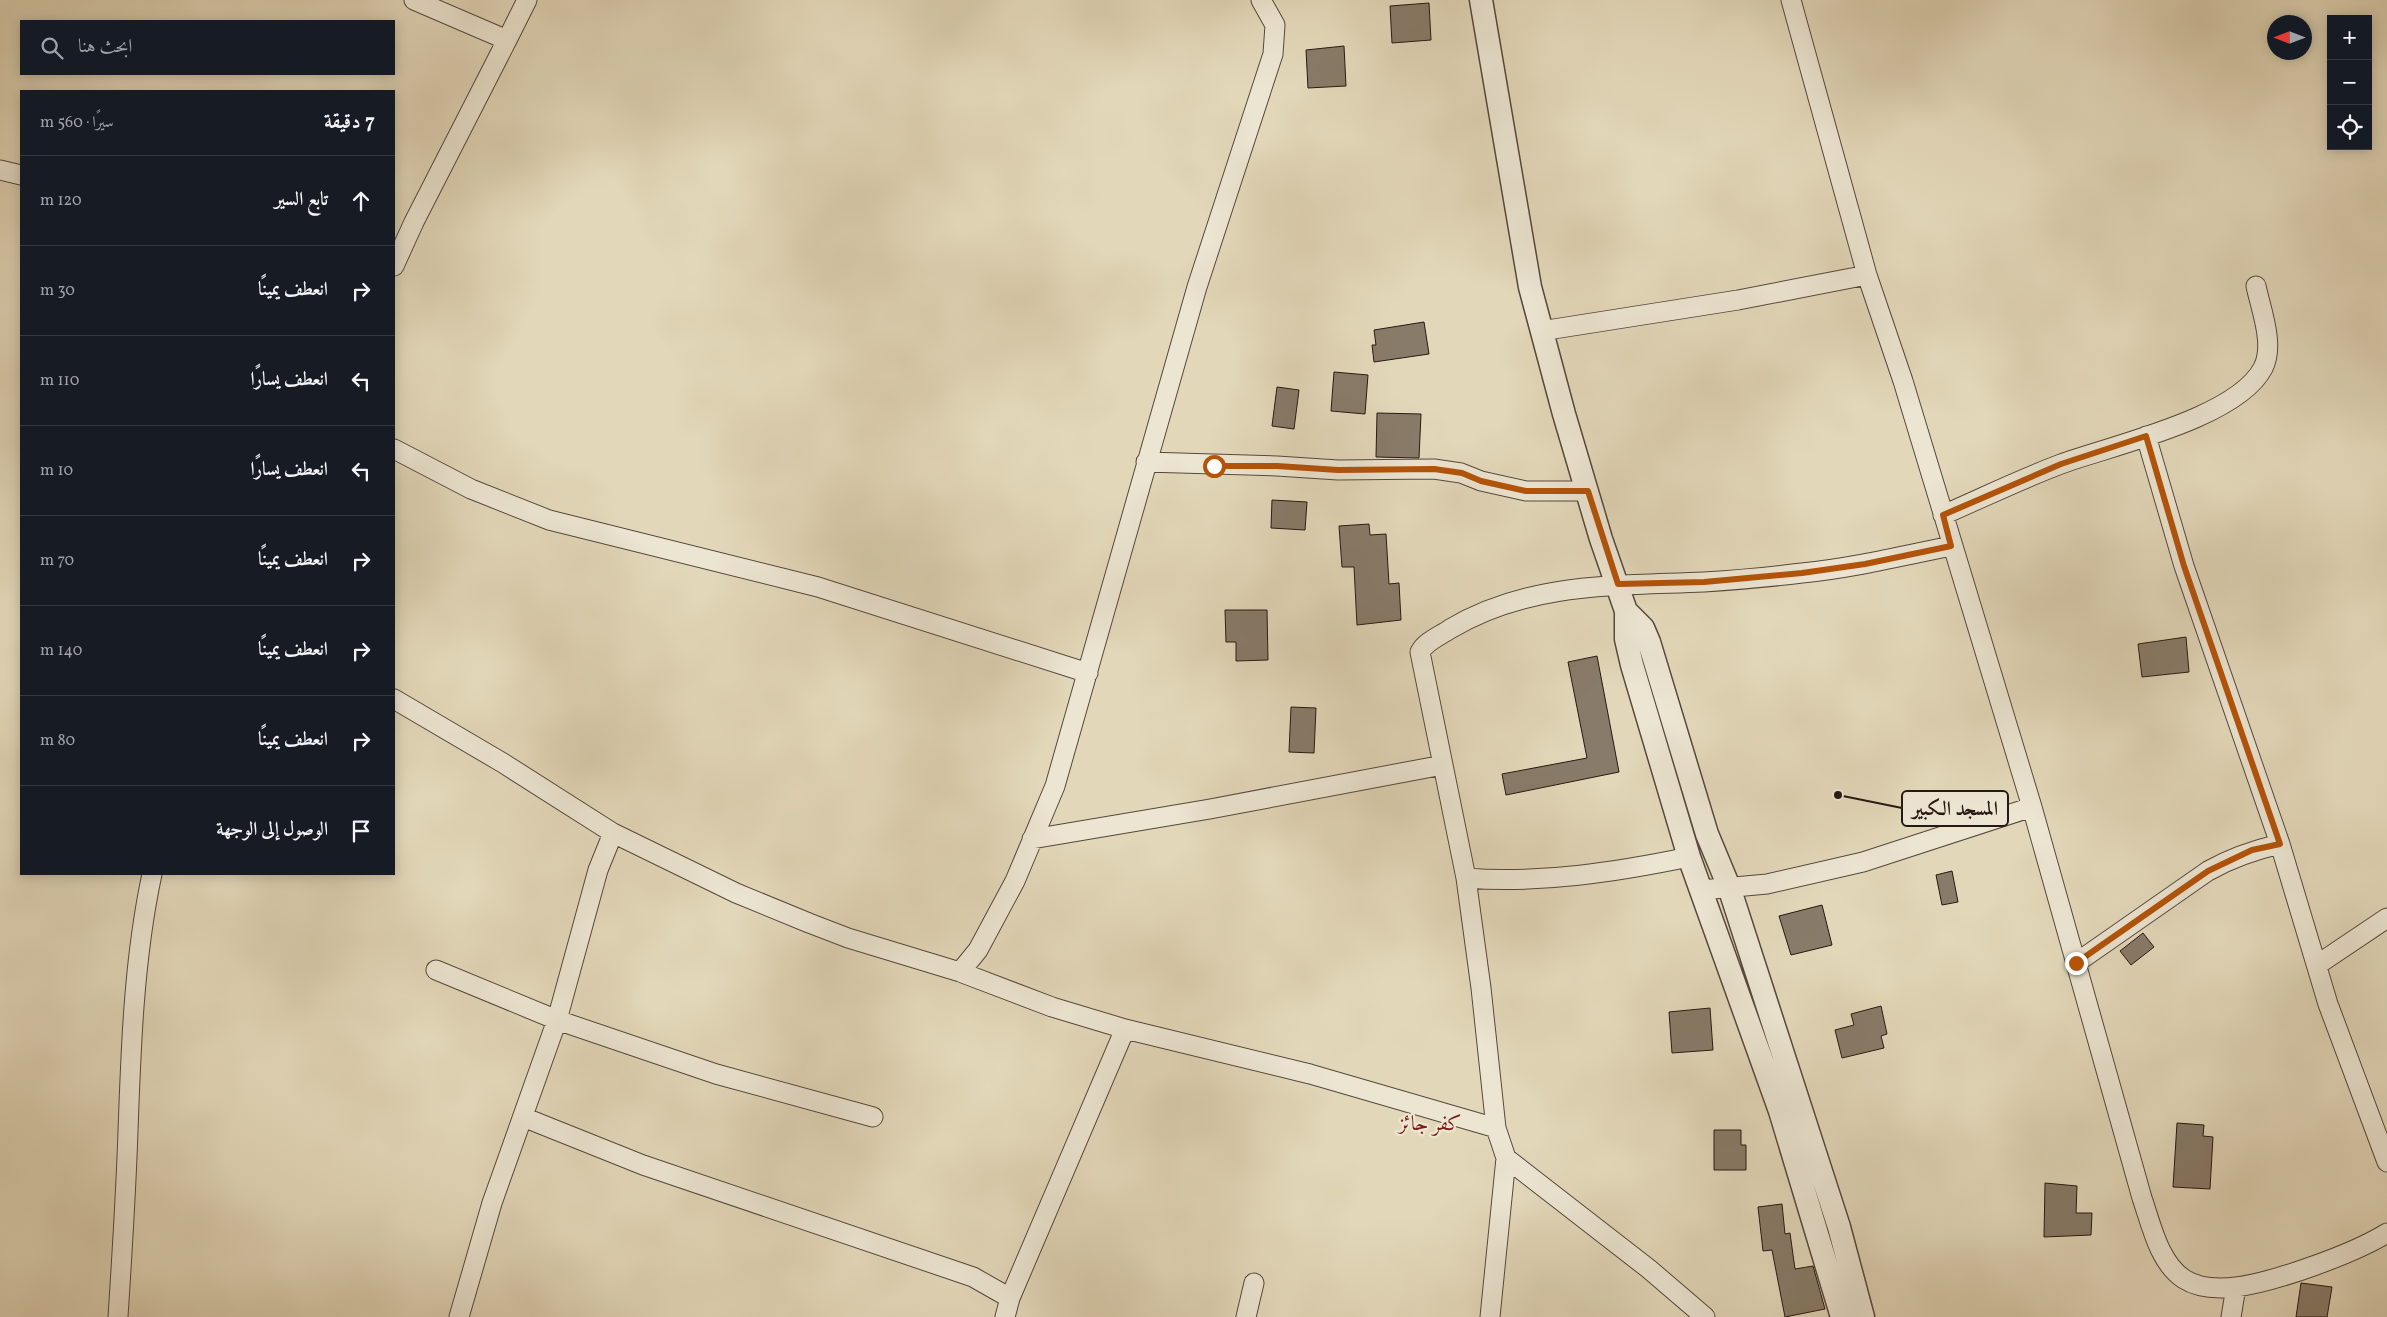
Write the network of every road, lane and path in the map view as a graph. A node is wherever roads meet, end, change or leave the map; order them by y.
1 (414, 0) edge
2 (527, 0) edge
3 (1261, 0) edge
4 (1481, 0) edge
5 (1791, 0) edge
6 (507, 40) junction
7 (0, 170) edge
8 (20, 175) edge
9 (395, 264) edge
10 (1867, 275) junction
11 (2256, 286) dead end
12 (1541, 331) junction
13 (2146, 436) junction
14 (395, 450) edge
15 (1146, 462) junction
16 (1588, 491) junction
17 (1943, 515) junction
18 (1951, 546) junction
19 (1618, 584) junction
20 (1626, 611) junction
21 (1088, 673) junction
22 (395, 701) edge
23 (1443, 765) junction
24 (2032, 807) junction
25 (613, 833) junction
26 (1032, 839) junction
27 (2280, 844) junction
28 (1689, 857) junction
29 (152, 875) edge
30 (1466, 878) junction
31 (1729, 887) junction
32 (1702, 890) junction
33 (2387, 918) edge
34 (2076, 963) junction
35 (2317, 965) junction
36 (436, 970) dead end
37 (960, 972) junction
38 (557, 1020) junction
39 (1125, 1029) junction
40 (523, 1117) junction
41 (873, 1117) dead end
42 (1496, 1128) junction
43 (1506, 1158) junction
44 (2387, 1162) edge
45 (2387, 1233) edge
46 (1254, 1283) dead end
47 (2236, 1287) junction
48 (1010, 1298) junction
49 (118, 1317) edge
50 (459, 1317) edge
51 (1005, 1317) edge
52 (1246, 1317) edge
53 (1490, 1317) edge
54 (1705, 1317) edge
55 (1842, 1317) edge
56 (1863, 1317) edge
57 (2231, 1317) edge

1 - 6 street
2 - 6 street
3 - 15 street
4 - 12 street
5 - 10 street
6 - 9 street
7 - 8 street
10 - 12 street
10 - 17 street
11 - 13 street
12 - 16 street
13 - 17 street
13 - 27 street
14 - 21 street
15 - 16 street
15 - 21 street
16 - 19 street
17 - 18 street
18 - 19 street
18 - 24 street
19 - 20 street
19 - 23 street
20 - 28 street
20 - 31 street
21 - 26 street
22 - 25 street
23 - 26 street
23 - 30 street
24 - 31 street
24 - 34 street
25 - 37 street
25 - 38 street
26 - 37 street
27 - 34 street
27 - 35 street
28 - 30 street
28 - 32 street
29 - 49 street
30 - 42 street
31 - 32 street
31 - 56 street
32 - 55 street
33 - 35 street
34 - 47 street
35 - 44 street
36 - 38 street
37 - 39 street
38 - 40 street
38 - 41 street
39 - 42 street
39 - 48 street
40 - 48 street
40 - 50 street
42 - 43 street
43 - 53 street
43 - 54 street
45 - 47 street
46 - 52 street
47 - 57 street
48 - 51 street

